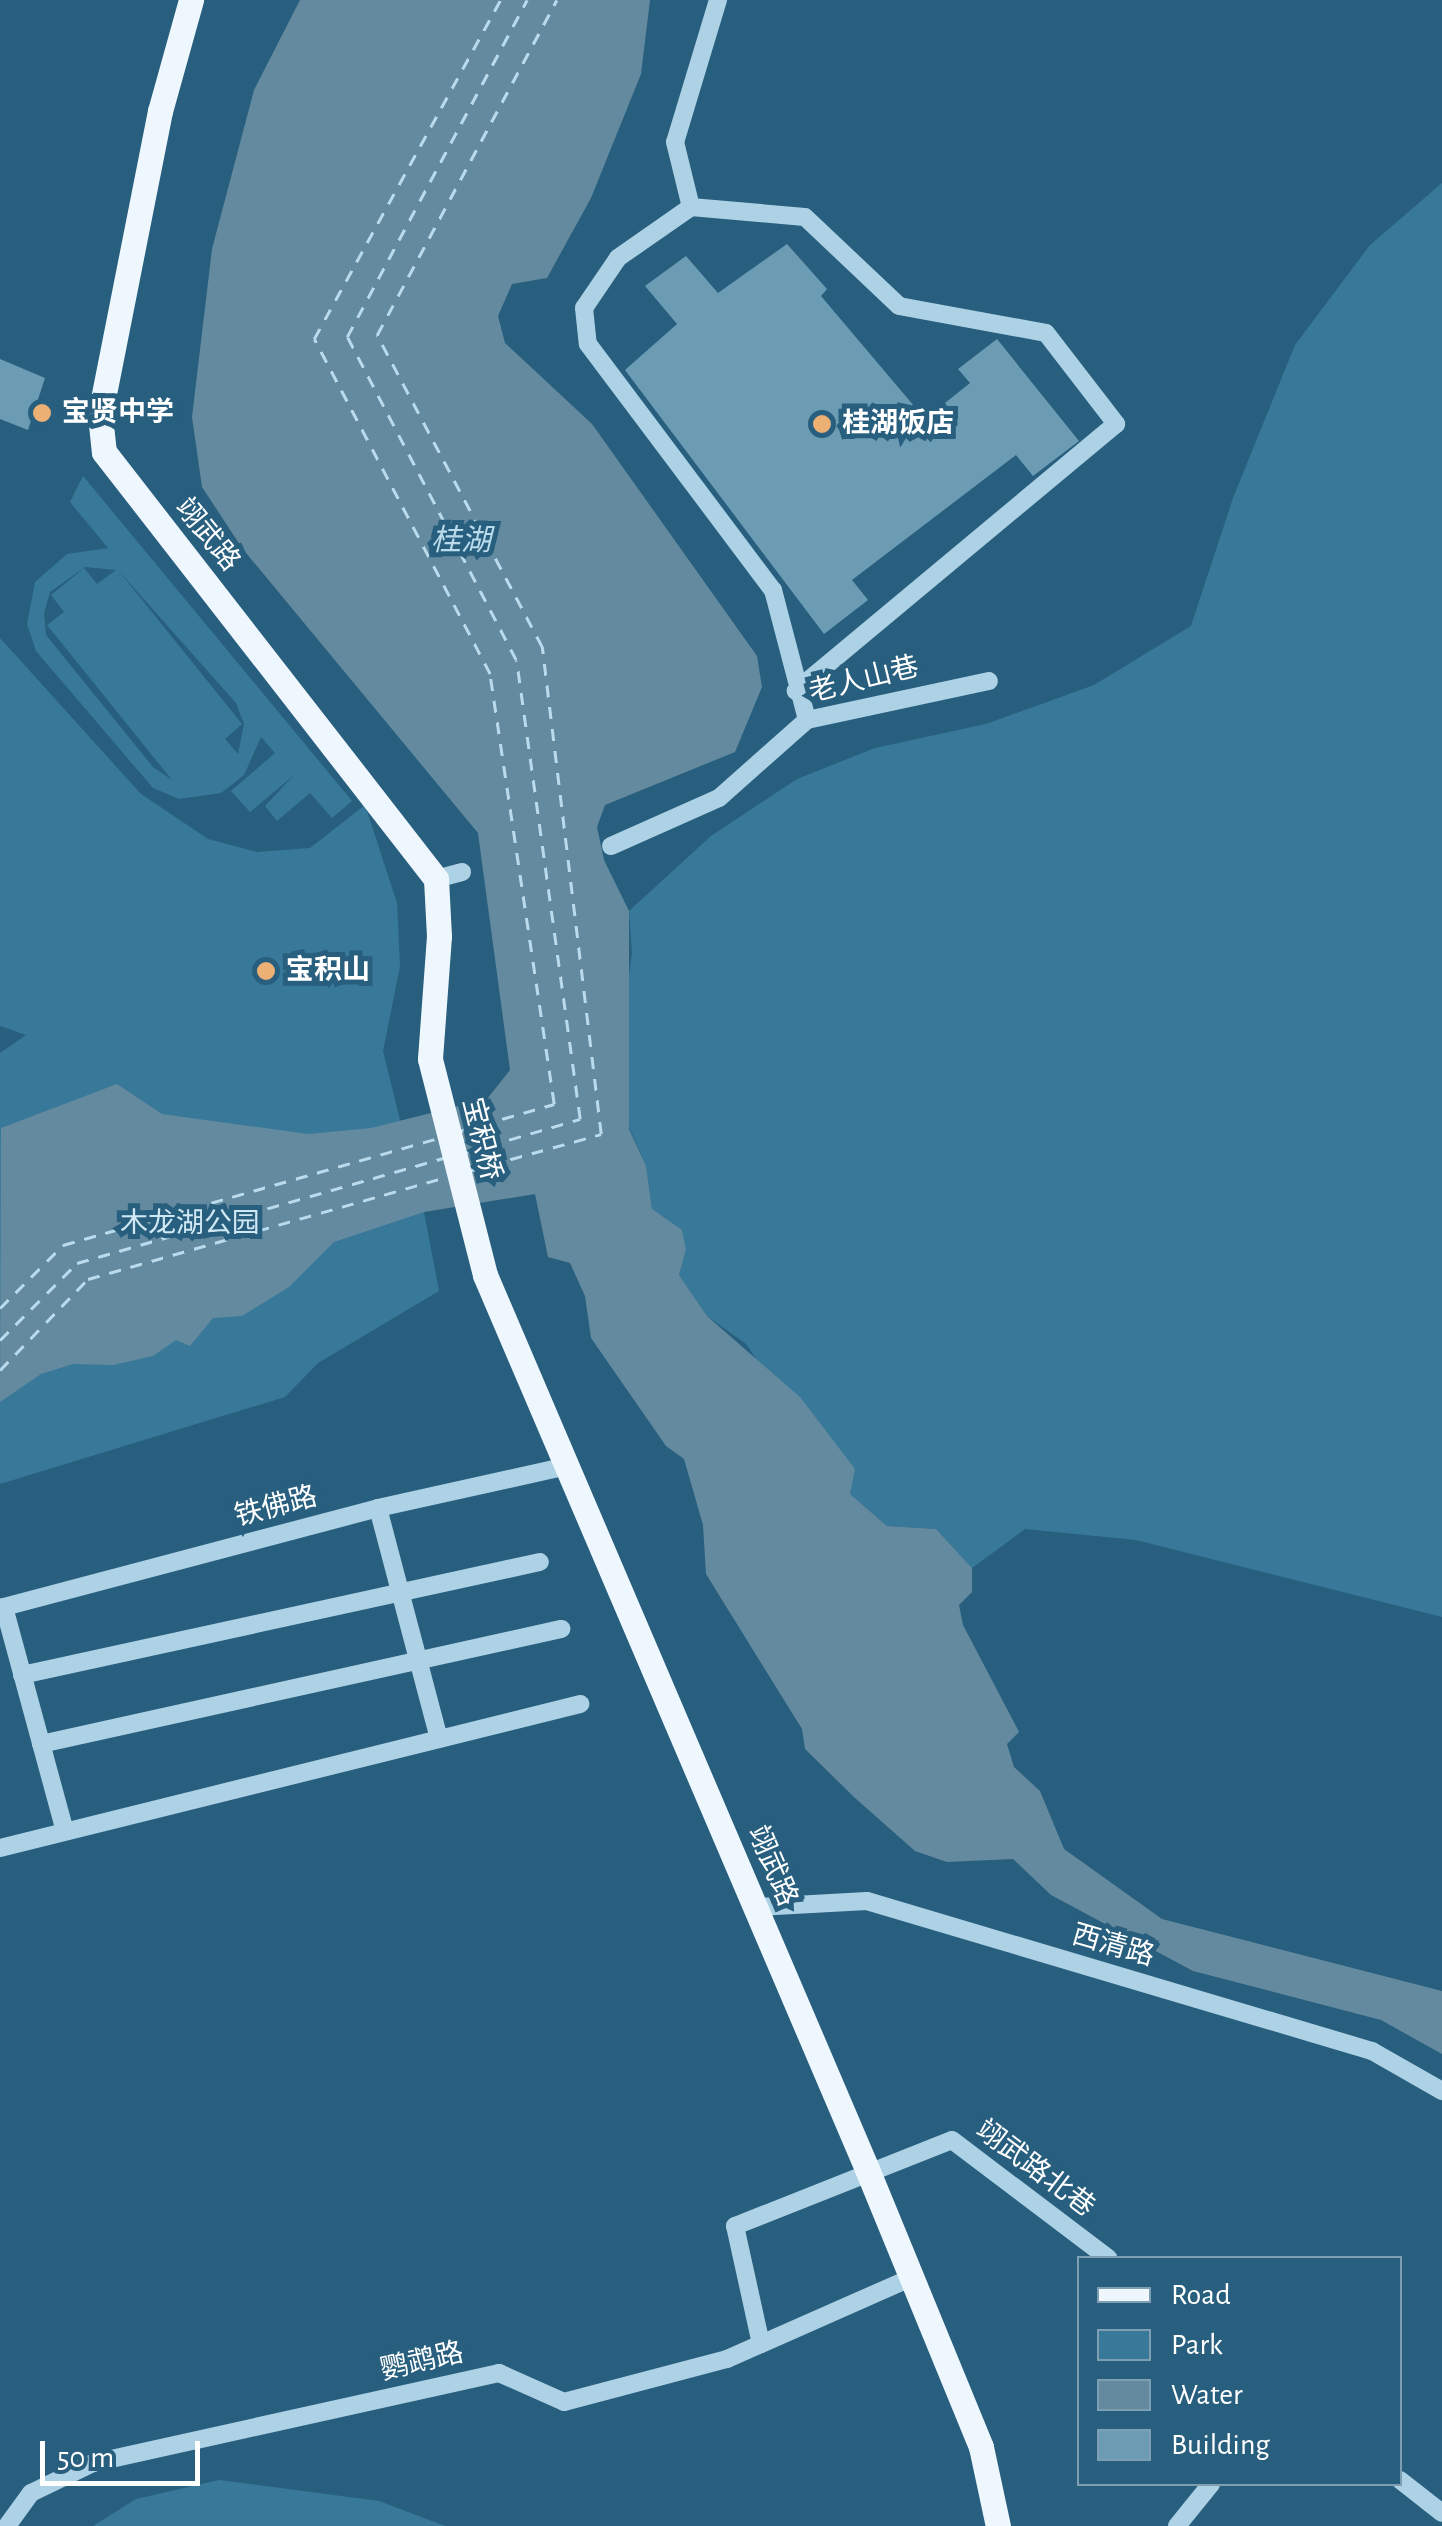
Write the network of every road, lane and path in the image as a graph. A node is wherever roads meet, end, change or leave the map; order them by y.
1 (191, 0) edge
2 (718, 0) edge
3 (692, 207) junction
4 (989, 680) dead end
5 (796, 691) junction
6 (807, 720) junction
7 (611, 846) dead end
8 (462, 872) dead end
9 (436, 880) junction
10 (474, 1235) joint
11 (567, 1466) junction
12 (378, 1508) junction
13 (540, 1562) dead end
14 (400, 1592) junction
15 (2, 1608) edge
16 (560, 1630) dead end
17 (418, 1660) junction
18 (22, 1675) junction
19 (580, 1704) dead end
20 (438, 1739) junction
21 (41, 1744) junction
22 (65, 1832) junction
23 (0, 1848) edge
24 (757, 1908) junction
25 (1442, 2091) edge
26 (867, 2169) junction
27 (1105, 2256) edge
28 (911, 2278) junction
29 (761, 2344) junction
30 (1402, 2482) edge
31 (1208, 2486) edge
32 (1442, 2513) edge
33 (7, 2526) edge
34 (998, 2526) edge
35 (1176, 2526) edge

1 - 9 main road, 翊武路
2 - 3 street
3 - 5 street
3 - 5 street
4 - 6 street, 老人山巷
5 - 6 street
6 - 7 street, 老人山巷
8 - 9 street
9 - 10 main road, 宝积桥
10 - 11 main road, 翊武路
11 - 12 street, 铁佛路
11 - 24 main road, 翊武路
12 - 14 street
12 - 15 street, 铁佛路
13 - 14 street
14 - 17 street
14 - 18 street
15 - 18 street
16 - 17 street
17 - 20 street
17 - 21 street
18 - 21 street
19 - 20 street
20 - 22 street
21 - 22 street
22 - 23 street
24 - 25 street, 西清路
24 - 26 main road, 翊武路
26 - 27 street, 翊武路北巷
26 - 28 main road, 翊武路
26 - 29 street
28 - 29 street, 鹦鹉路
28 - 34 main road, 翊武路
29 - 33 street, 鹦鹉路
30 - 32 street
31 - 35 street

